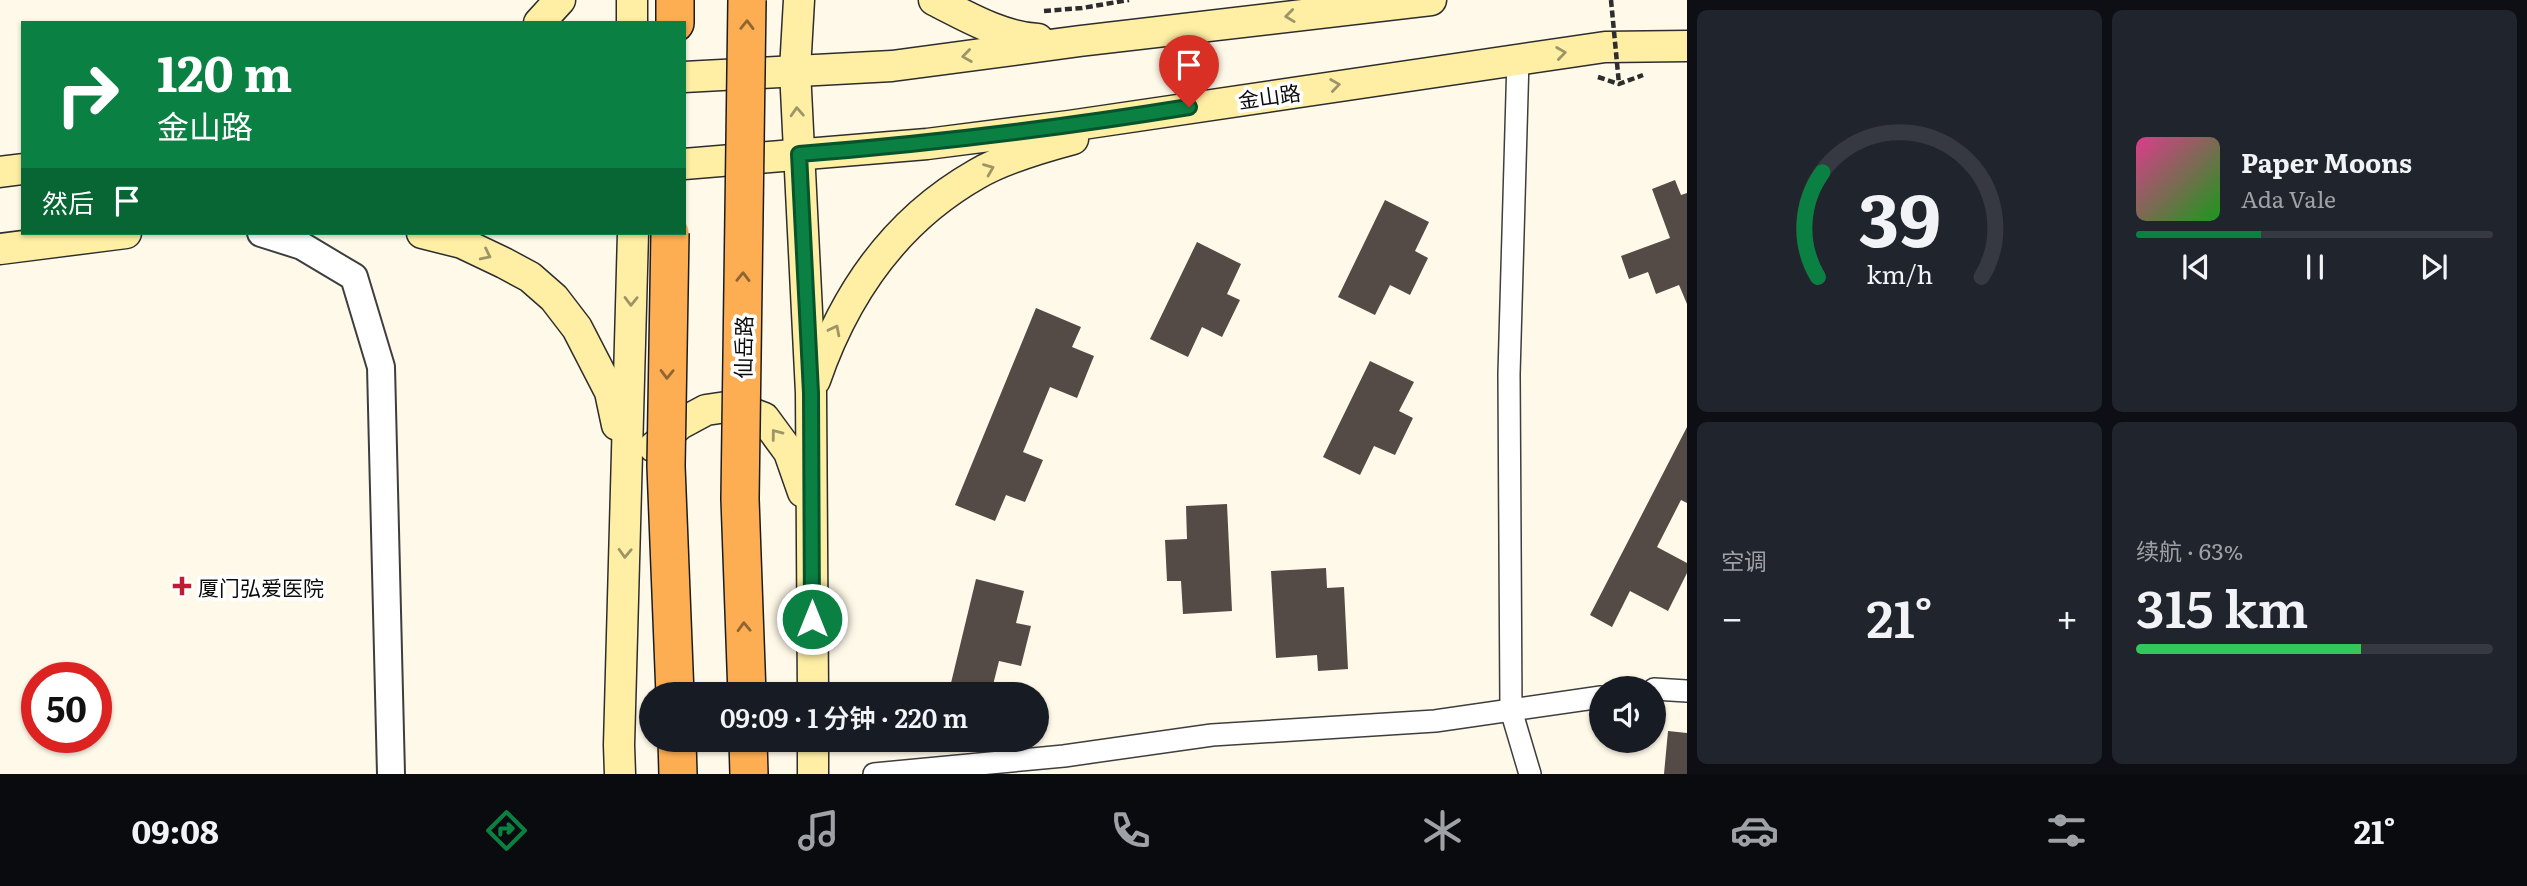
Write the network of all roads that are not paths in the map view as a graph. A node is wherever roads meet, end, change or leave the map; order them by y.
1 (559, 0) edge
2 (632, 0) edge
3 (675, 0) edge
4 (747, 0) edge
5 (799, 0) edge
6 (934, 0) edge
7 (1431, 0) edge
8 (541, 21) edge
9 (632, 21) edge
10 (675, 21) edge
11 (1080, 41) junction
12 (1687, 46) edge
13 (1518, 59) junction
14 (794, 70) junction
15 (686, 77) edge
16 (1213, 103) junction
17 (799, 154) junction
18 (686, 164) edge
19 (21, 169) edge
20 (0, 172) edge
21 (109, 235) edge
22 (267, 235) edge
23 (430, 235) edge
24 (633, 235) edge
25 (670, 235) edge
26 (0, 249) edge
27 (811, 393) junction
28 (627, 486) junction
29 (812, 519) junction
30 (674, 682) edge
31 (747, 682) edge
32 (813, 682) edge
33 (1666, 690) edge
34 (1687, 691) edge
35 (1589, 699) edge
36 (1511, 710) junction
37 (677, 752) edge
38 (748, 752) edge
39 (813, 752) edge
40 (391, 774) edge
41 (620, 774) edge
42 (678, 774) edge
43 (749, 774) edge
44 (813, 774) edge
45 (874, 774) edge
46 (1530, 774) edge

1 - 8 main road
2 - 9 main road
3 - 10 highway
31 -> 4 highway, 仙岳路, bridge
5 - 14 main road
6 - 11 main road
7 -> 11 main road
11 -> 14 main road
13 -> 12 main road, 金山路
16 -> 13 main road, 金山路
13 - 36 street
14 - 15 main road
17 -> 14 main road
16 - 17 main road, 金山路
27 -> 16 main road
17 - 18 main road, 金山路
17 - 27 main road
19 - 20 main road
21 - 26 main road
22 - 40 street
23 -> 28 main road
24 -> 28 main road
25 -> 30 highway, bridge
27 - 29 main road
29 -> 28 main road
28 -> 41 main road
29 - 32 main road
33 - 34 street
35 - 36 street
36 - 45 street
36 - 46 street
37 - 42 highway
38 - 43 highway
39 - 44 main road

